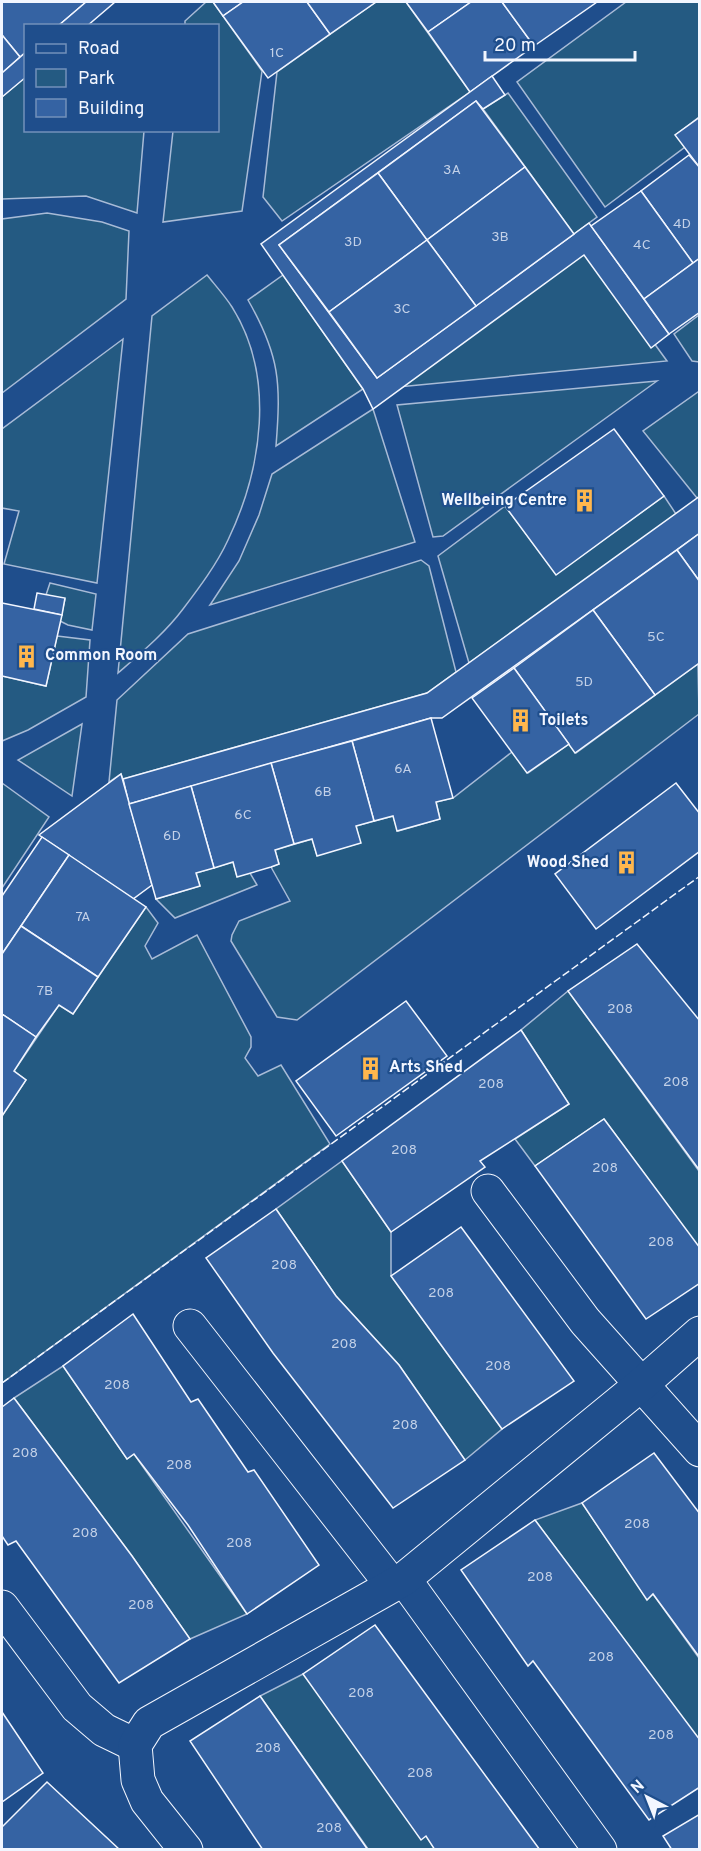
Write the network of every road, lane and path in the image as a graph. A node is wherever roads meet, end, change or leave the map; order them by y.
1 (488, 1191) dead end
2 (190, 1326) dead end
3 (699, 1333) edge
4 (642, 1384) junction
5 (699, 1450) edge
6 (398, 1582) junction
7 (2, 1607) edge
8 (135, 1745) junction
9 (186, 1850) edge
10 (600, 1850) edge

1 - 4 lane
2 - 6 lane
3 - 4 lane
4 - 5 lane
4 - 6 lane
6 - 8 lane
6 - 10 lane
7 - 8 lane
8 - 9 lane

